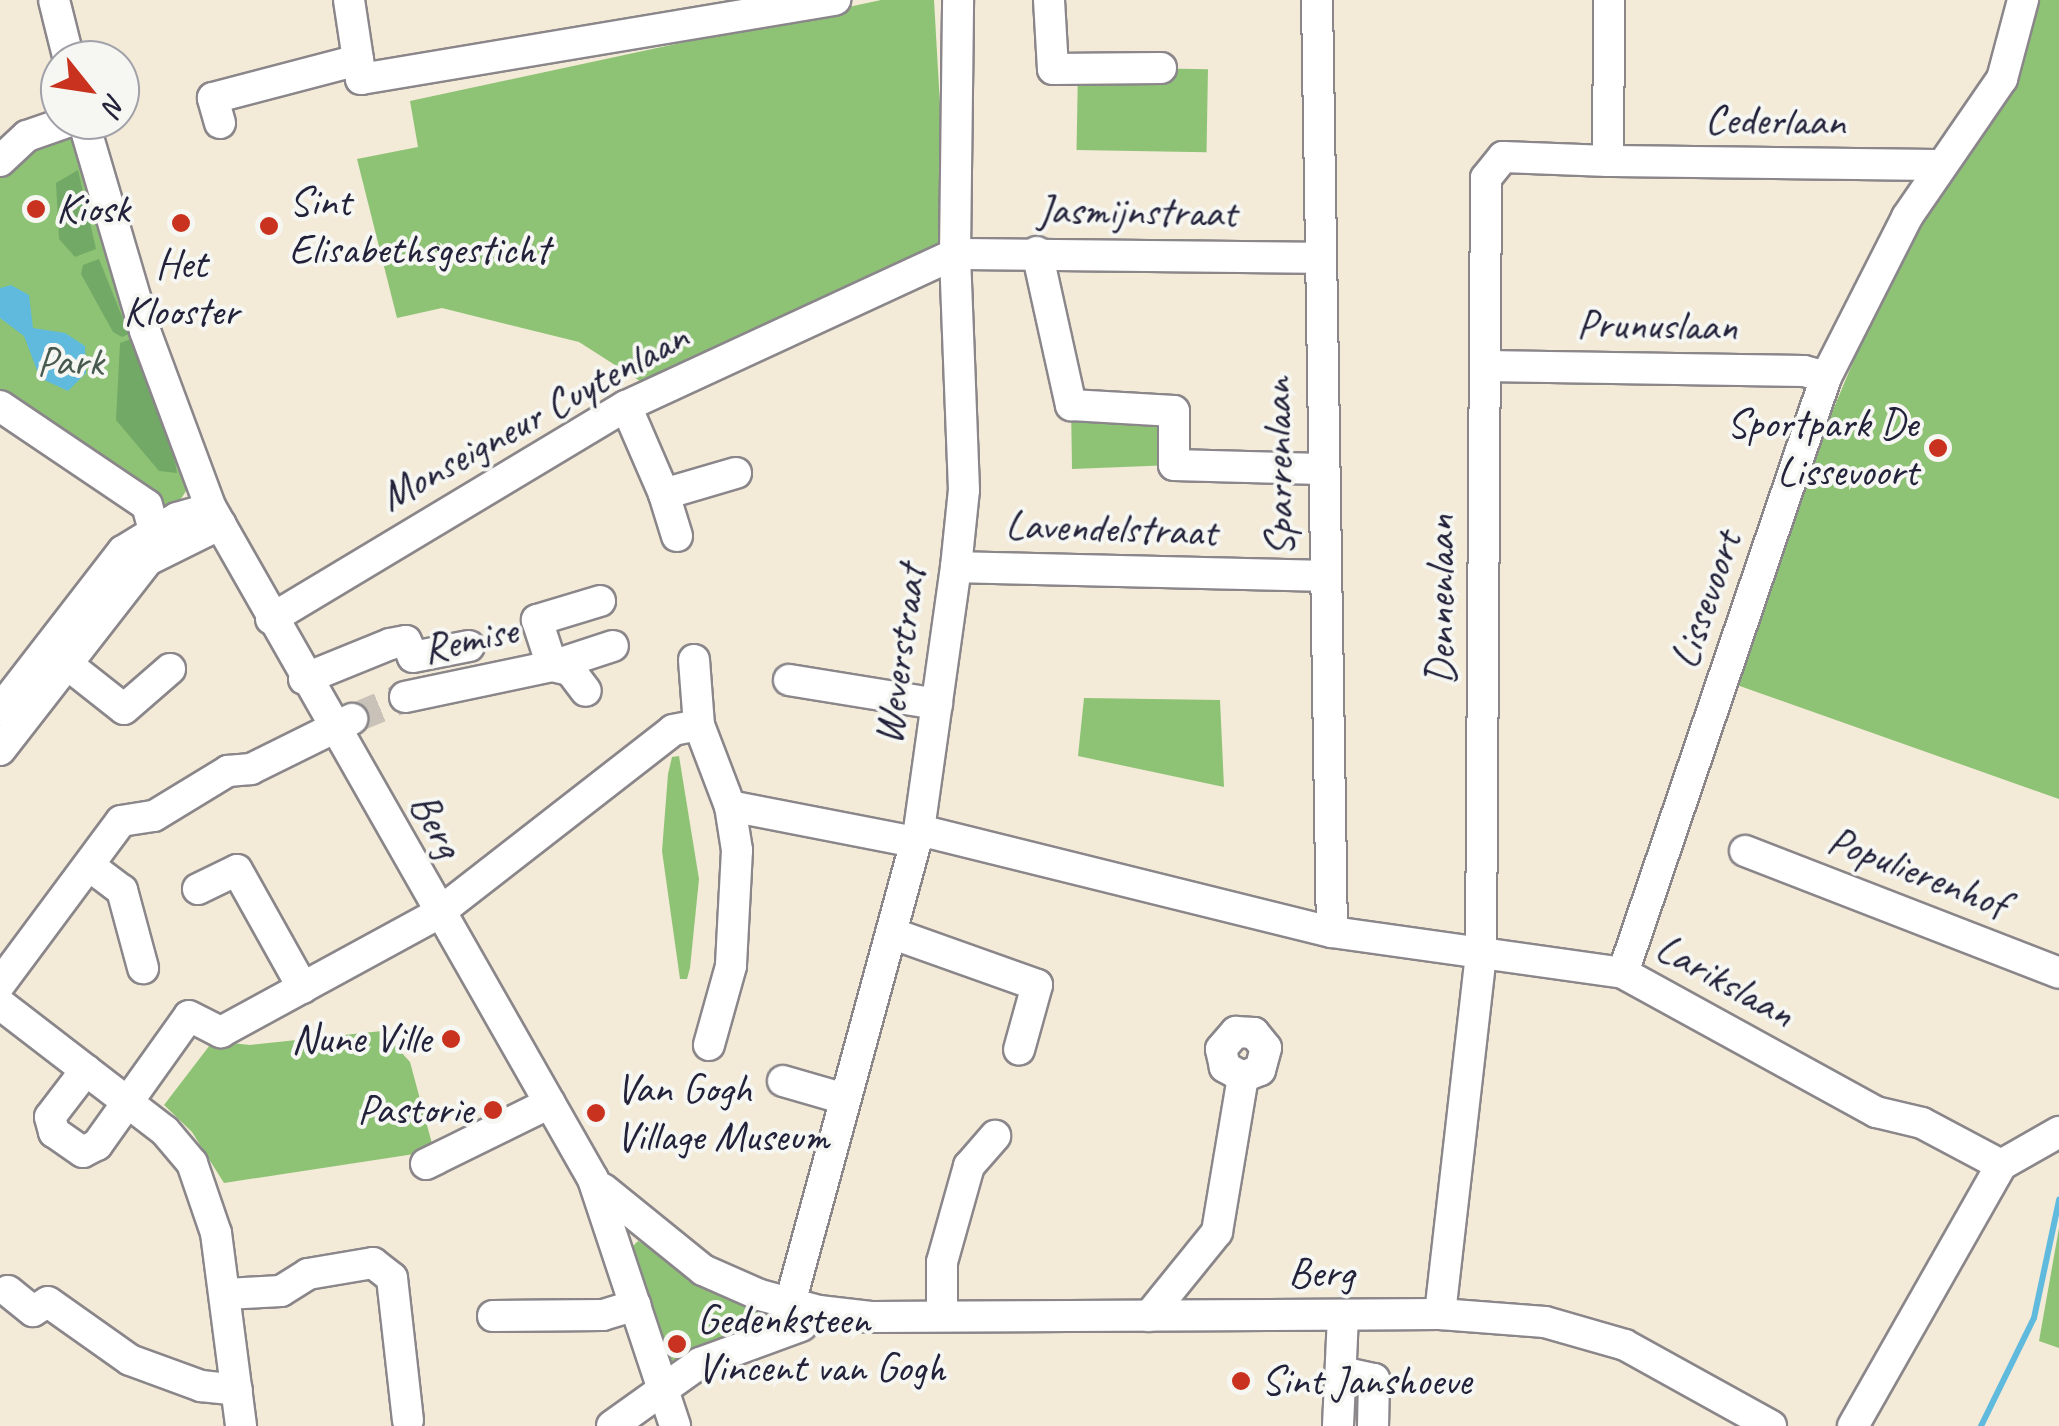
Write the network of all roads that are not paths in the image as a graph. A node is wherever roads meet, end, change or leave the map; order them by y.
1 (54, 0) edge
2 (349, 0) edge
3 (835, 0) edge
4 (958, 0) edge
5 (1049, 0) edge
6 (1316, 0) edge
7 (1609, 0) edge
8 (2023, 0) edge
9 (782, 4) edge
10 (694, 12) edge
11 (63, 40) edge
12 (1161, 68) dead end
13 (359, 70) junction
14 (220, 123) dead end
15 (40, 131) edge
16 (90, 140) edge
17 (0, 161) edge
18 (1608, 161) junction
19 (1940, 165) junction
20 (1037, 252) junction
21 (955, 254) junction
22 (1318, 258) junction
23 (1485, 366) junction
24 (1826, 377) junction
25 (0, 406) edge
26 (626, 406) junction
27 (1321, 469) junction
28 (736, 473) dead end
29 (664, 494) junction
30 (216, 516) junction
31 (677, 536) dead end
32 (158, 540) junction
33 (956, 567) junction
34 (1324, 576) junction
35 (600, 601) dead end
36 (271, 619) junction
37 (469, 646) dead end
38 (613, 646) dead end
39 (56, 656) junction
40 (694, 660) dead end
41 (552, 666) junction
42 (170, 669) dead end
43 (304, 678) junction
44 (789, 680) dead end
45 (586, 691) dead end
46 (405, 698) tunnel mouth
47 (937, 704) junction
48 (0, 710) edge
49 (342, 724) junction
50 (699, 725) junction
51 (0, 750) edge
52 (730, 806) junction
53 (918, 836) junction
54 (1745, 851) dead end
55 (91, 866) junction
56 (198, 889) dead end
57 (437, 914) junction
58 (891, 932) junction
59 (1332, 932) junction
60 (1481, 953) junction
61 (143, 968) dead end
62 (1623, 973) junction
63 (2059, 973) edge
64 (0, 984) edge
65 (303, 988) junction
66 (0, 1004) edge
67 (709, 1045) dead end
68 (1020, 1050) dead end
69 (86, 1070) junction
70 (1244, 1077) dead end
71 (783, 1081) dead end
72 (842, 1098) junction
73 (127, 1100) junction
74 (550, 1102) junction
75 (2059, 1132) edge
76 (995, 1136) dead end
77 (426, 1164) dead end
78 (2001, 1165) junction
79 (594, 1180) junction
80 (644, 1228) junction
81 (618, 1246) junction
82 (8, 1291) dead end
83 (226, 1294) junction
84 (635, 1305) junction
85 (1440, 1314) junction
86 (492, 1316) dead end
87 (785, 1316) junction
88 (942, 1316) junction
89 (1149, 1316) junction
90 (1344, 1316) junction
91 (1341, 1372) junction
92 (661, 1386) junction
93 (237, 1390) junction
94 (408, 1420) dead end
95 (241, 1426) edge
96 (612, 1426) edge
97 (675, 1426) edge
98 (1338, 1426) edge
99 (1373, 1426) edge
100 (1770, 1426) edge
101 (1853, 1426) edge

1 - 11 street
2 - 13 street
3 - 9 street
4 - 21 street, Weverstraat
5 - 12 street
6 - 22 street, Sparrenlaan
7 - 18 street
8 - 19 street, Lissevoort
9 - 10 street
10 - 13 street
13 - 14 street
15 - 17 street
16 - 30 street
18 - 19 street, Cederlaan
18 - 23 street, Dennenlaan
19 - 24 street, Lissevoort
20 - 21 street, Jasmijnstraat
20 - 22 street, Jasmijnstraat
20 - 27 street
21 - 26 street, Monseigneur Cuytenlaan
21 - 33 street, Weverstraat
22 - 27 street, Sparrenlaan
23 - 24 street, Prunuslaan
23 - 60 street, Dennenlaan
24 - 62 street, Lissevoort
25 - 32 street
26 - 29 street
26 - 36 street, Monseigneur Cuytenlaan
27 - 34 street, Sparrenlaan
28 - 29 street
29 - 31 street
30 - 32 street
30 - 36 street, Berg
32 - 39 street
33 - 34 street, Lavendelstraat
33 - 47 street, Weverstraat
34 - 59 street, Sparrenlaan
35 - 41 street
36 - 43 street, Berg
37 - 43 street
38 - 41 street, Remise
39 - 42 street
39 - 48 street
39 - 51 street
40 - 50 street
41 - 45 street, Remise
41 - 46 street, Remise
43 - 49 street, Berg
44 - 47 street
47 - 53 street, Weverstraat
49 - 55 street
49 - 57 street, Berg
50 - 52 street
50 - 57 street
52 - 53 street, Larikslaan
52 - 67 street
53 - 58 street, Weverstraat
53 - 59 street, Larikslaan
54 - 63 street, Populierenhof
55 - 61 street
55 - 64 street
56 - 65 street
57 - 65 street
57 - 74 street, Berg
58 - 68 street
58 - 72 street, Weverstraat
59 - 60 street, Larikslaan
60 - 62 street, Larikslaan
60 - 85 street, Dennenlaan
62 - 78 street, Larikslaan
65 - 73 street
66 - 69 street
69 - 73 street
69 - 73 street
70 - 89 street
71 - 72 street
72 - 87 street, Weverstraat
73 - 83 street
74 - 77 street
74 - 79 street, Berg
75 - 78 street
76 - 88 street
78 - 101 street
79 - 80 street, Berg
79 - 81 street, Berg
80 - 81 street
80 - 87 street, Berg
81 - 84 street, Berg
82 - 93 street
83 - 93 street
83 - 94 street
84 - 86 street
84 - 92 street, Berg
85 - 90 street, Berg
85 - 100 street, Berg
87 - 88 street, Berg
87 - 92 street, Berg
88 - 89 street, Berg
89 - 90 street, Berg
90 - 91 street
91 - 98 street
91 - 99 street
92 - 96 street
92 - 97 street
93 - 95 street

